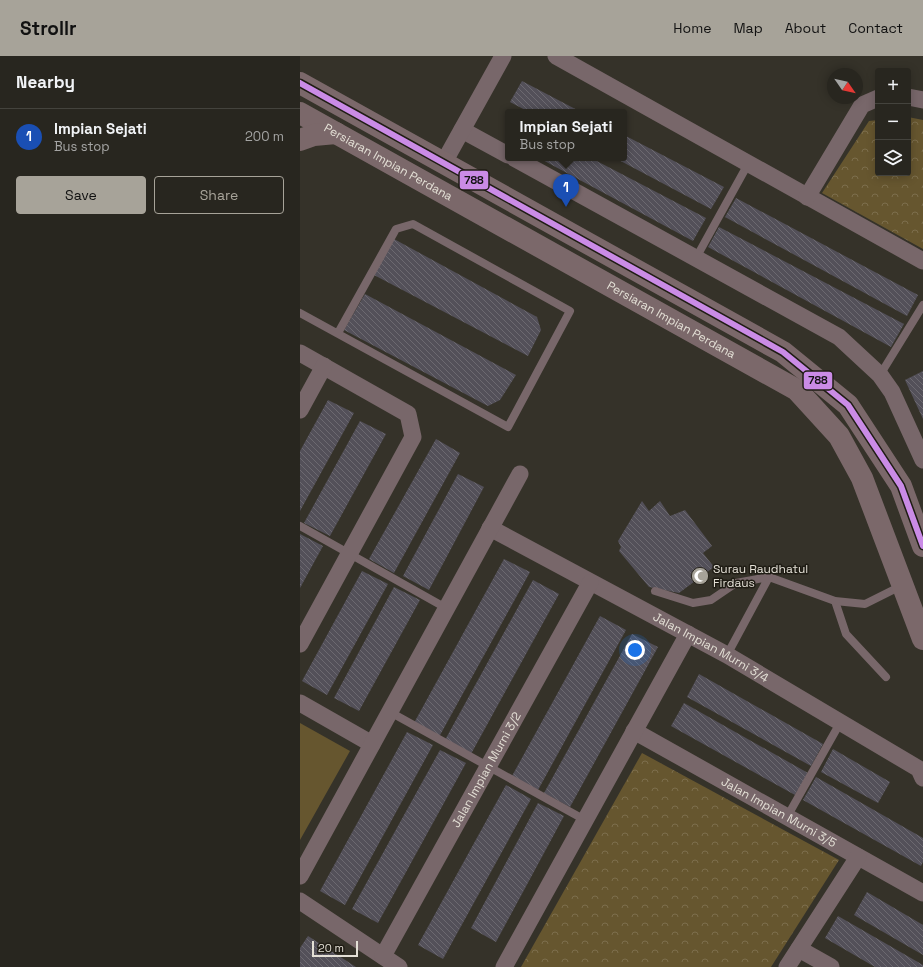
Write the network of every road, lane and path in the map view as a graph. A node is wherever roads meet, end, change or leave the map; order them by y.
1 (503, 56) edge
2 (556, 56) edge
3 (301, 85) edge
4 (911, 98) edge
5 (875, 99) edge
6 (923, 100) edge
7 (300, 113) edge
8 (462, 130) junction
9 (336, 133) junction
10 (300, 140) edge
11 (505, 153) edge
12 (519, 161) edge
13 (443, 164) junction
14 (748, 164) junction
15 (806, 197) junction
16 (696, 258) junction
17 (923, 261) edge
18 (923, 305) edge
19 (300, 313) edge
20 (338, 334) junction
21 (300, 353) edge
22 (324, 366) junction
23 (880, 375) junction
24 (300, 410) edge
25 (923, 460) edge
26 (520, 474) dead end
27 (300, 526) edge
28 (490, 528) junction
29 (923, 546) edge
30 (349, 554) junction
31 (768, 576) junction
32 (590, 583) junction
33 (903, 586) junction
34 (655, 591) dead end
35 (835, 601) junction
36 (446, 608) junction
37 (688, 634) junction
38 (923, 639) edge
39 (300, 644) edge
40 (727, 655) junction
41 (886, 677) dead end
42 (300, 703) edge
43 (390, 712) junction
44 (840, 723) junction
45 (634, 731) junction
46 (372, 744) junction
47 (488, 768) junction
48 (923, 778) edge
49 (788, 817) junction
50 (585, 820) junction
51 (858, 857) junction
52 (300, 876) edge
53 (923, 893) edge
54 (300, 901) edge
55 (799, 949) junction
56 (383, 956) junction
57 (399, 967) edge
58 (504, 967) edge
59 (787, 967) edge
60 (831, 967) edge

1 - 8 street
2 - 14 street
3 - 13 street, Persiaran Impian Perdana
4 - 6 street
5 - 15 street
7 - 9 street, Persiaran Impian Perdana
8 - 11 street
8 - 13 street
9 - 10 street
9 - 33 street, Persiaran Impian Perdana
12 - 16 street
13 - 29 street, Persiaran Impian Perdana
14 - 15 street
14 - 16 lane
15 - 17 street
16 - 23 street
18 - 23 lane
19 - 20 lane
20 - 20 lane
21 - 22 street
22 - 24 street
22 - 30 street
23 - 25 street
26 - 28 street
27 - 30 lane
28 - 32 street, Jalan Impian Murni 3/4
28 - 36 street
30 - 36 lane
30 - 39 street
31 - 34 lane
31 - 35 lane
31 - 40 lane
32 - 37 street, Jalan Impian Murni 3/4
32 - 47 street, Jalan Impian Murni 3/2
33 - 35 lane
33 - 38 street, Persiaran Impian Perdana
35 - 41 lane
36 - 43 street
37 - 40 street, Jalan Impian Murni 3/4
37 - 45 street
40 - 44 street, Jalan Impian Murni 3/4
42 - 46 street
43 - 46 street
43 - 47 lane
44 - 48 street, Jalan Impian Murni 3/4
44 - 49 lane
45 - 49 street, Jalan Impian Murni 3/5
45 - 50 street
46 - 52 street
47 - 50 lane
47 - 56 street, Jalan Impian Murni 3/2
49 - 51 street, Jalan Impian Murni 3/5
50 - 58 street
51 - 53 street, Jalan Impian Murni 3/5
51 - 55 street
54 - 56 street
55 - 59 street
55 - 60 street
56 - 57 street

